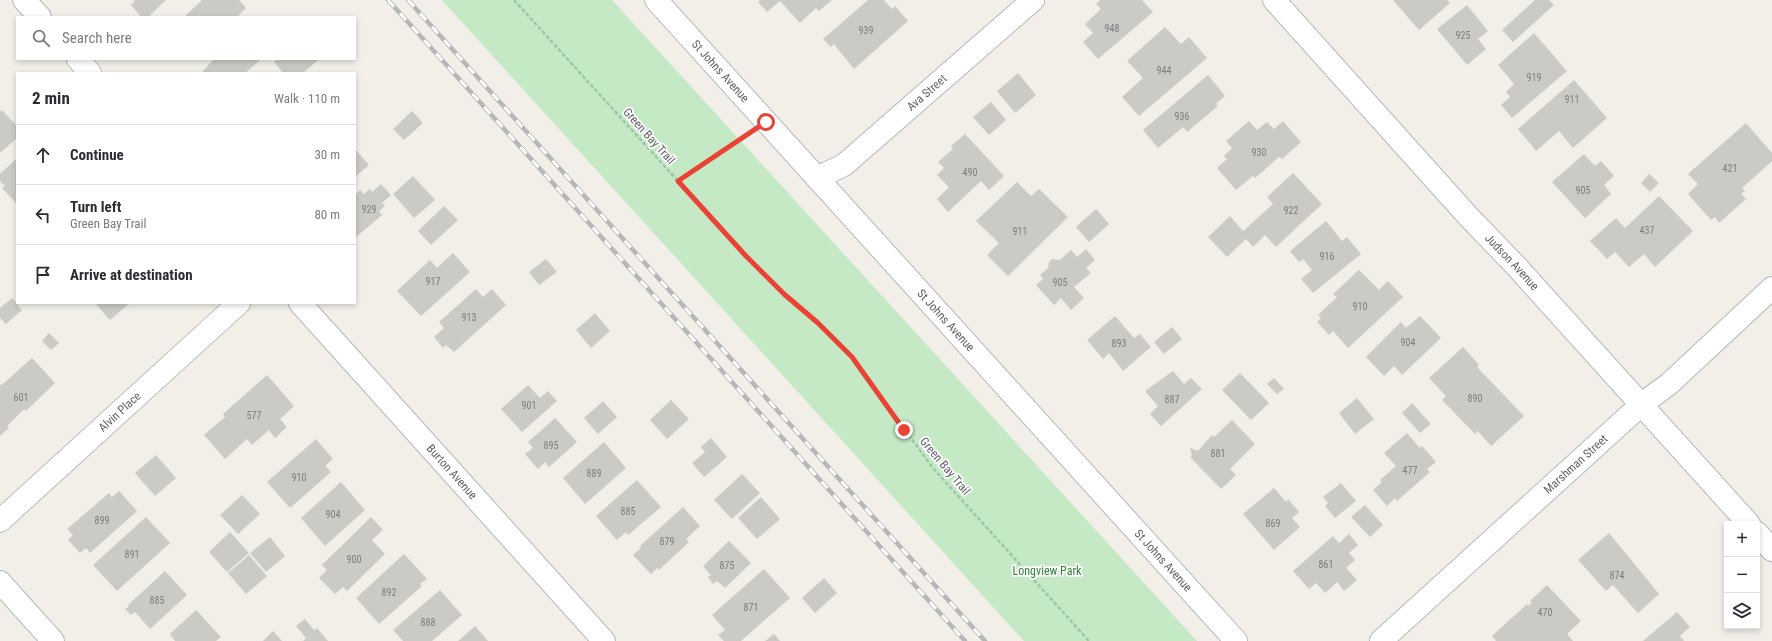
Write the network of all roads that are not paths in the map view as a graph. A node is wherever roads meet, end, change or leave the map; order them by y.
1 (24, 0) edge
2 (656, 0) edge
3 (1032, 0) edge
4 (1274, 0) edge
5 (39, 16) edge
6 (79, 60) edge
7 (89, 72) edge
8 (817, 178) junction
9 (1772, 288) edge
10 (238, 304) edge
11 (301, 304) edge
12 (1642, 404) junction
13 (0, 521) edge
14 (1746, 521) edge
15 (1760, 536) edge
16 (1772, 550) edge
17 (0, 582) edge
18 (53, 641) edge
19 (604, 641) edge
20 (1236, 641) edge
21 (1381, 641) edge

1 - 5 street
2 - 8 street, St Johns Avenue
3 - 8 street, Ava Street
4 - 12 street, Judson Avenue
6 - 7 street
8 - 20 street, St Johns Avenue
9 - 12 street, Marshman Street
10 - 13 street, Alvin Place
11 - 19 street, Burton Avenue
12 - 14 street, Judson Avenue
12 - 21 street, Marshman Street
15 - 16 street
17 - 18 street

